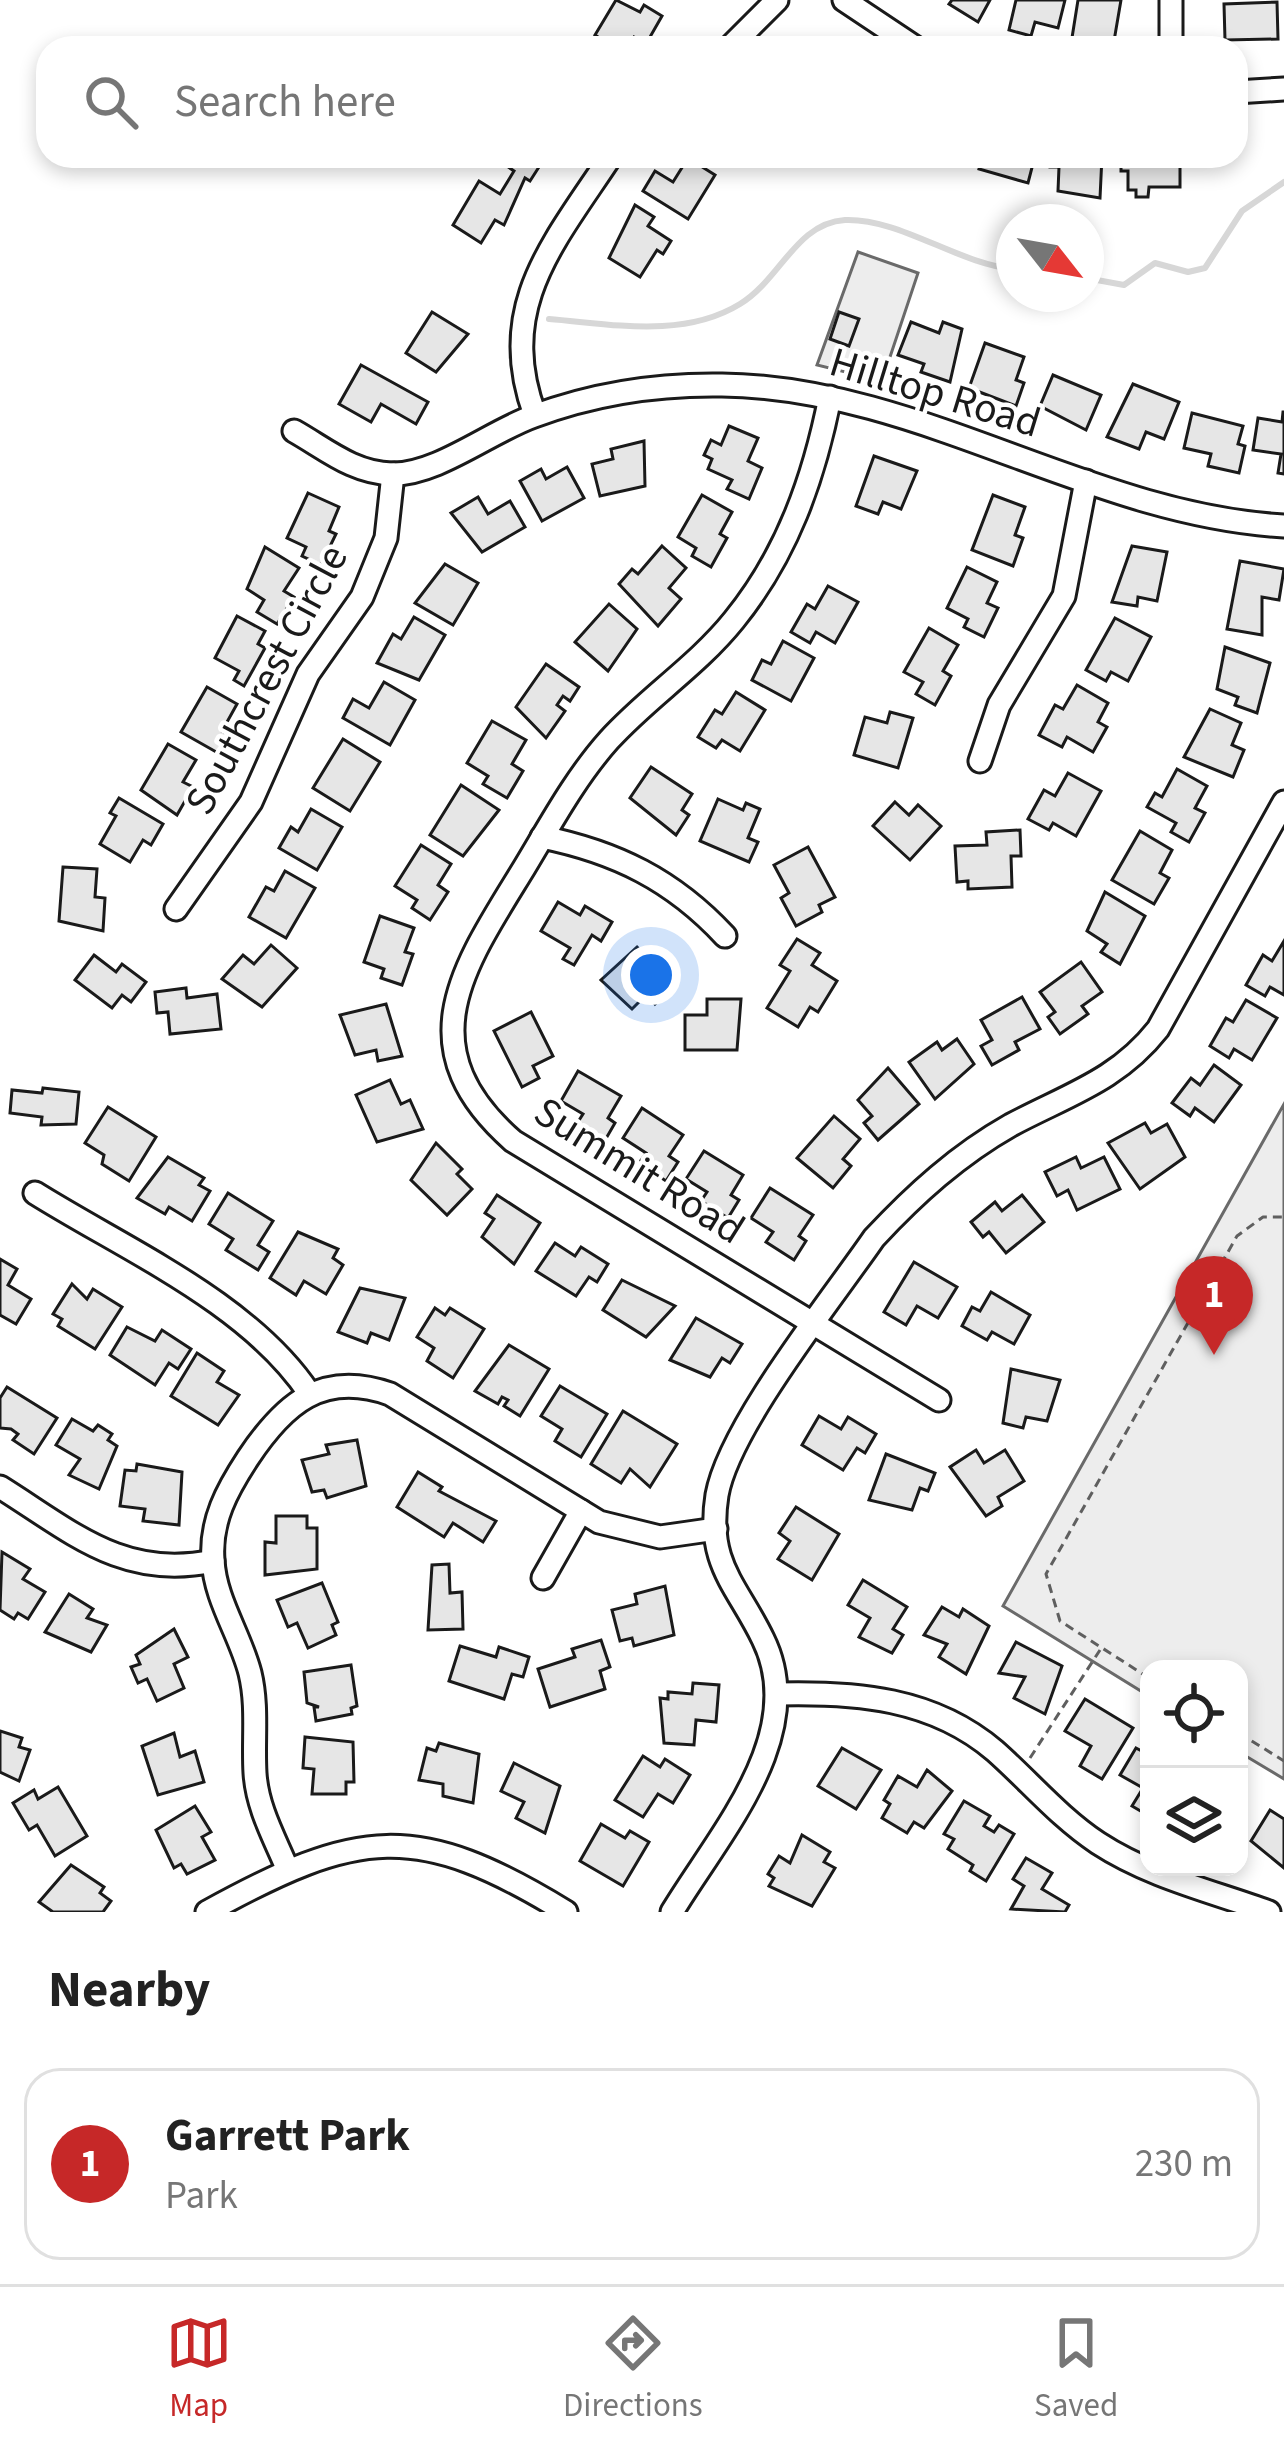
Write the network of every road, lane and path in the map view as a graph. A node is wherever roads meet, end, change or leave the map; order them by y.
1 (777, 0) edge
2 (844, 0) edge
3 (1171, 0) edge
4 (741, 36) edge
5 (898, 36) edge
6 (1171, 36) edge
7 (1284, 88) edge
8 (1248, 91) edge
9 (604, 168) edge
10 (830, 397) junction
11 (535, 416) junction
12 (294, 431) dead end
13 (393, 474) junction
14 (1086, 481) junction
15 (1284, 526) edge
16 (980, 761) dead end
17 (1284, 802) edge
18 (542, 837) junction
19 (176, 910) dead end
20 (725, 936) dead end
21 (34, 1193) dead end
22 (1284, 1217) edge
23 (813, 1327) junction
24 (309, 1393) junction
25 (939, 1400) dead end
26 (0, 1487) edge
27 (581, 1511) junction
28 (716, 1529) junction
29 (213, 1561) junction
30 (543, 1577) dead end
31 (1100, 1648) junction
32 (1140, 1672) edge
33 (777, 1694) junction
34 (1248, 1739) edge
35 (1284, 1761) edge
36 (1028, 1762) dead end
37 (287, 1868) junction
38 (207, 1912) edge
39 (566, 1912) edge
40 (672, 1912) edge
41 (1269, 1912) edge

1 - 4 street
2 - 5 street
3 - 6 street
7 - 8 street
9 - 11 street
10 - 11 street, Hilltop Road
10 - 14 street, Hilltop Road
10 - 18 street
11 - 13 street, Hilltop Road
12 - 13 street
13 - 19 street, Southcrest Circle
14 - 15 street, Hilltop Road
14 - 16 street
17 - 23 street
18 - 20 street
18 - 23 street, Summit Road
21 - 24 street
22 - 31 path
23 - 25 street, Summit Road
23 - 28 street
24 - 27 street
24 - 29 street
26 - 29 street
27 - 28 street
27 - 30 street
28 - 33 street
29 - 37 street
31 - 32 path
31 - 36 path
33 - 40 street
33 - 41 street
34 - 35 path
37 - 38 street
37 - 39 street

